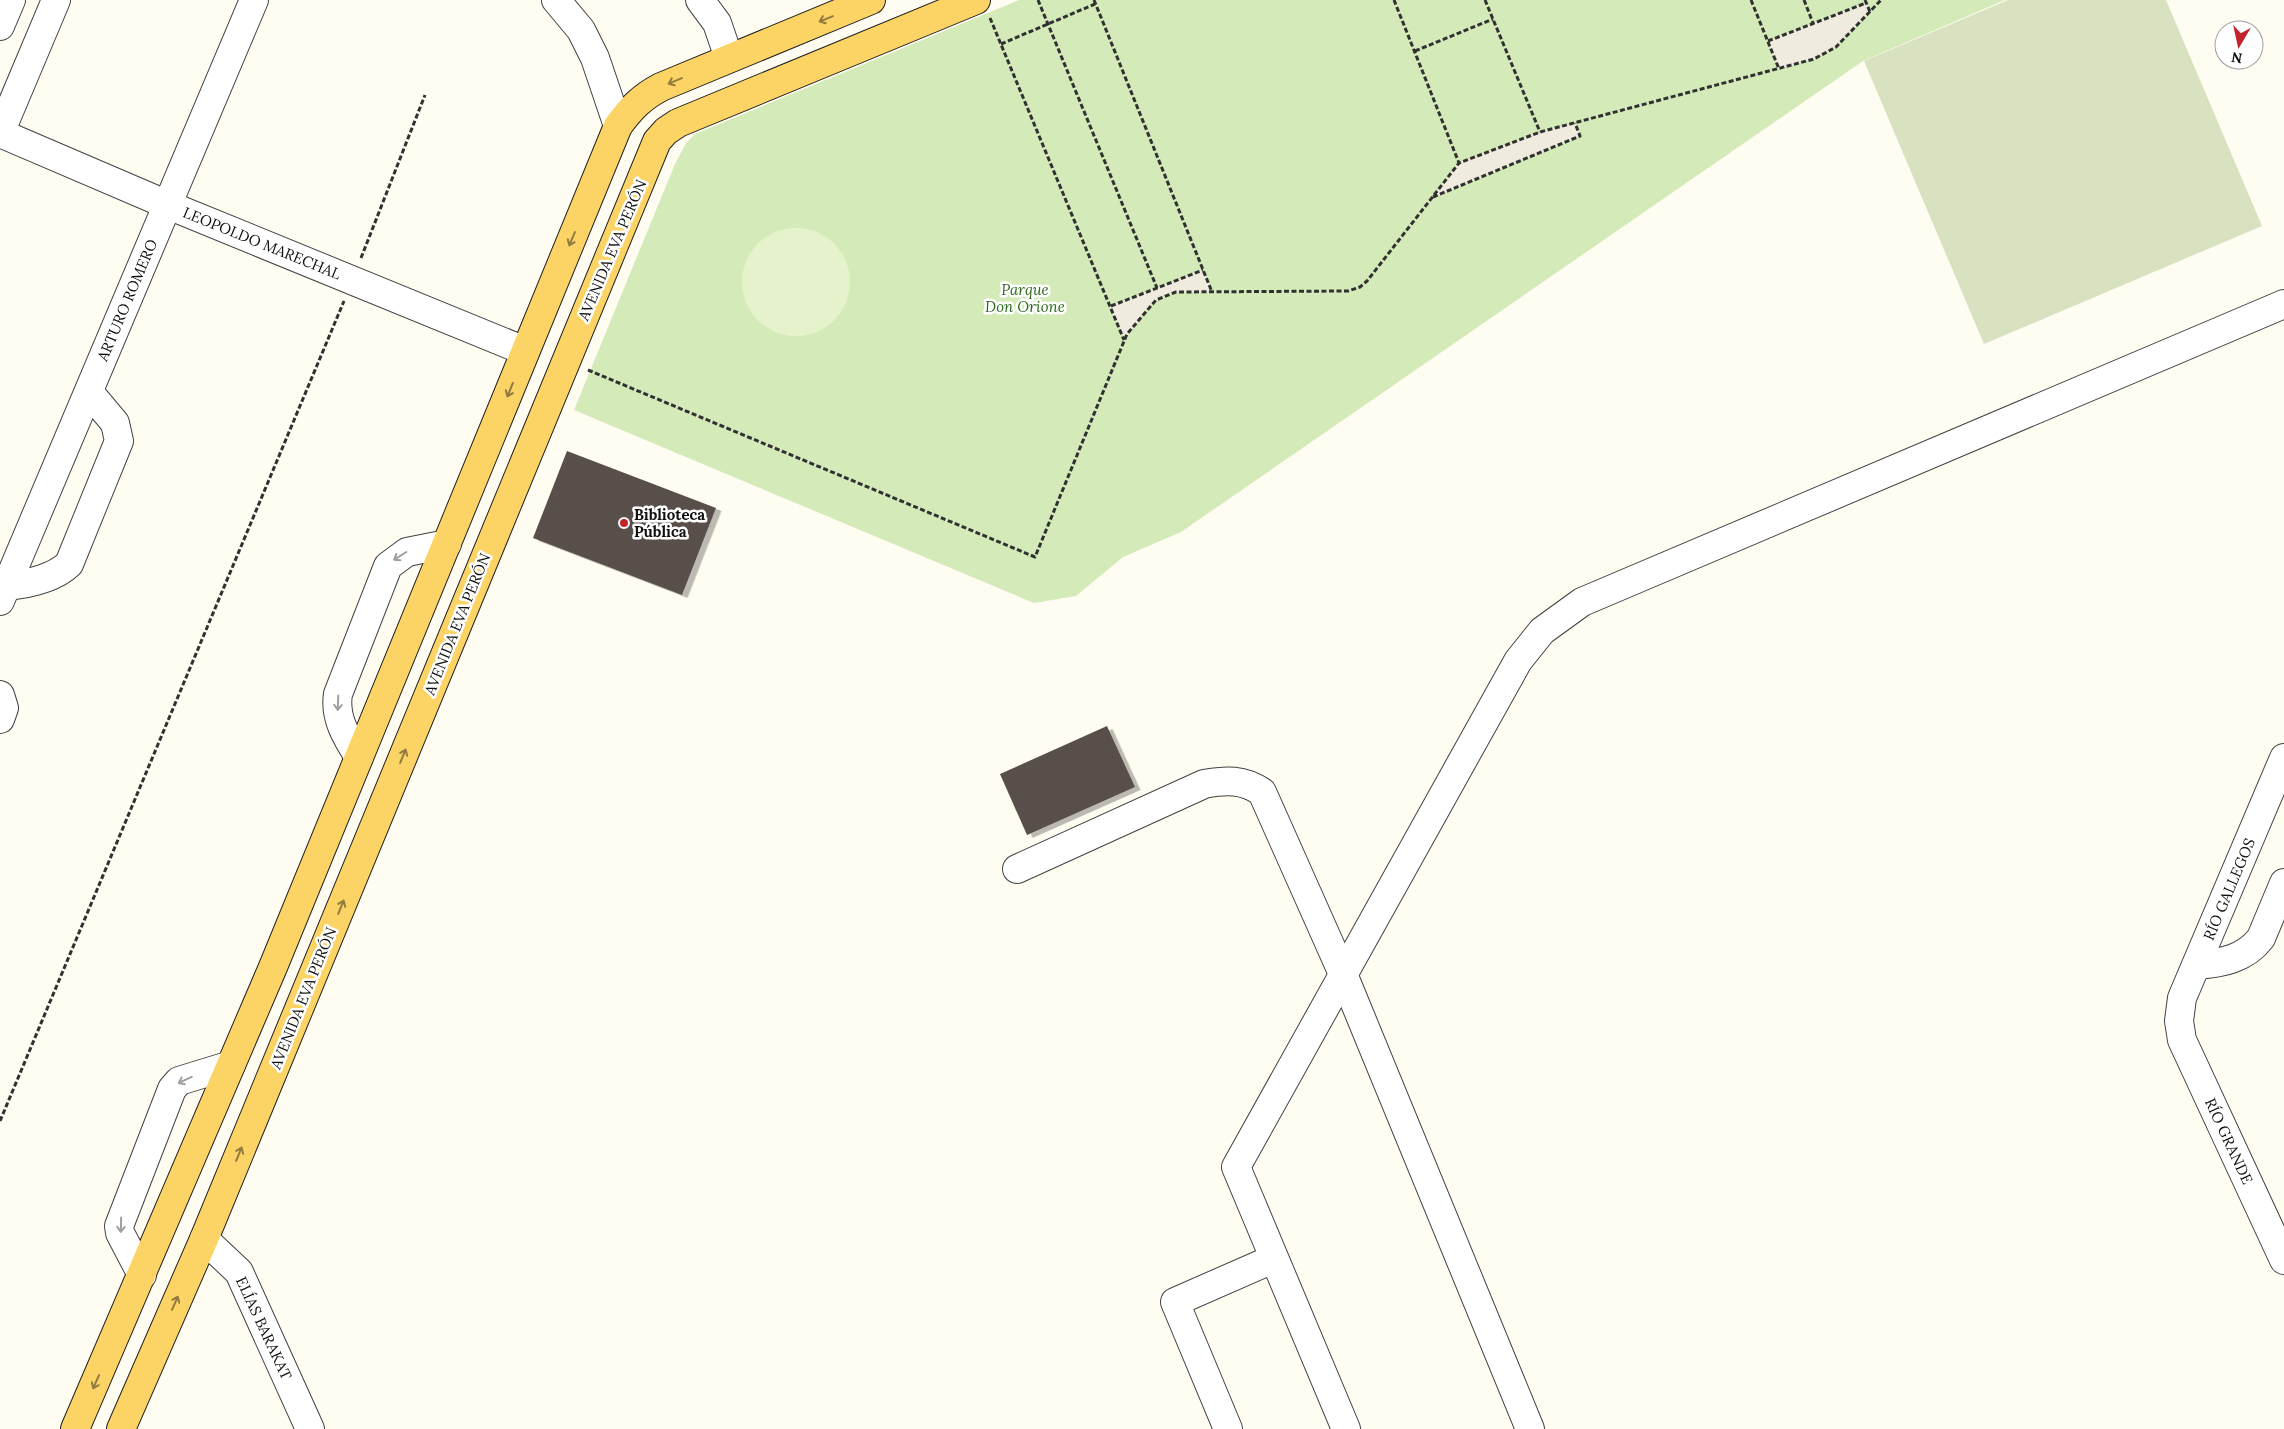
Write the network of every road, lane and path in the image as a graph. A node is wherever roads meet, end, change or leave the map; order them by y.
1 (11, 0) edge
2 (56, 0) edge
3 (254, 0) edge
4 (556, 0) edge
5 (700, 0) edge
6 (871, 0) edge
7 (1038, 0) edge
8 (1394, 0) edge
9 (1485, 0) edge
10 (1751, 0) edge
11 (1804, 0) edge
12 (1881, 0) edge
13 (1865, 1) edge
14 (1094, 2) edge
15 (982, 6) edge
16 (1870, 12) junction
17 (1493, 19) junction
18 (1813, 23) junction
19 (1048, 24) junction
20 (0, 26) edge
21 (1768, 41) junction
22 (1001, 44) junction
23 (1415, 51) junction
24 (729, 58) junction
25 (1778, 69) junction
26 (425, 95) dead end
27 (1575, 123) junction
28 (618, 126) junction
29 (1540, 132) junction
30 (0, 133) edge
31 (1459, 163) junction
32 (1432, 198) junction
33 (168, 205) junction
34 (584, 210) junction
35 (622, 224) junction
36 (1203, 270) junction
37 (353, 280) junction
38 (1157, 288) junction
39 (1212, 292) junction
40 (2284, 304) edge
41 (1110, 306) junction
42 (1125, 340) junction
43 (525, 351) junction
44 (566, 361) junction
45 (89, 392) junction
46 (446, 545) junction
47 (483, 562) junction
48 (3, 593) edge
49 (0, 696) edge
50 (0, 719) edge
51 (359, 757) junction
52 (2284, 758) edge
53 (1017, 869) dead end
54 (2284, 883) edge
55 (2197, 965) junction
56 (273, 967) junction
57 (1343, 974) junction
58 (310, 980) junction
59 (2178, 1021) joint
60 (231, 1065) junction
61 (0, 1121) edge
62 (204, 1239) junction
63 (1273, 1259) junction
64 (2284, 1260) edge
65 (142, 1275) junction
66 (116, 1337) junction
67 (155, 1348) junction
68 (75, 1429) edge
69 (121, 1429) edge
70 (310, 1429) edge
71 (1228, 1429) edge
72 (1346, 1429) edge
73 (1530, 1429) edge

1 - 20 street
2 - 30 street
3 - 33 street, ARTURO ROMERO
4 - 28 street
5 - 24 street
6 -> 24 main road
7 - 19 path
8 - 23 path
9 - 17 path
10 - 21 path
11 - 18 path
12 - 16 path
13 - 16 path
13 - 18 path
14 - 19 path
14 - 36 path
15 - 22 path
15 - 35 main road, AVENIDA EVA PERÓN
16 - 25 path
17 - 23 path
17 - 29 path
18 - 21 path
19 - 22 path
19 - 38 path
21 - 25 path
22 - 41 path
23 - 31 path
24 -> 28 main road
25 - 27 path
26 - 37 path
27 - 29 path
27 - 32 path
28 - 34 main road
29 - 31 path
30 - 33 street, LEOPOLDO MARECHAL
31 - 32 path
32 - 39 path
33 - 37 street, LEOPOLDO MARECHAL
33 - 45 street, ARTURO ROMERO
34 - 35 main road
34 -> 43 main road
35 - 44 main road, AVENIDA EVA PERÓN
36 - 38 path
36 - 39 path
37 - 43 street, LEOPOLDO MARECHAL
37 - 61 path
38 - 41 path
39 - 42 path
40 - 57 street
41 - 42 path
42 - 44 path
43 -> 46 main road
44 - 47 main road, AVENIDA EVA PERÓN
45 - 48 street, ARTURO ROMERO
45 - 48 street
46 - 47 main road
46 - 51 main road
46 -> 51 street
58 -> 47 main road, AVENIDA EVA PERÓN
49 - 50 street
51 - 56 main road
52 - 55 street, RÍO GALLEGOS
53 - 57 street
54 - 55 street
55 - 59 street, RÍO GALLEGOS
56 - 58 main road
56 - 60 main road
57 - 63 street
57 - 73 street
62 -> 58 main road, AVENIDA EVA PERÓN
59 - 64 street, RÍO GRANDE
60 - 65 main road
60 -> 65 street
67 -> 62 main road, AVENIDA EVA PERÓN
62 - 70 street, ELÍAS BARAKAT
63 - 71 street
63 - 72 street
65 - 66 main road
66 - 67 main road
66 -> 68 main road
67 - 69 main road, AVENIDA EVA PERÓN

